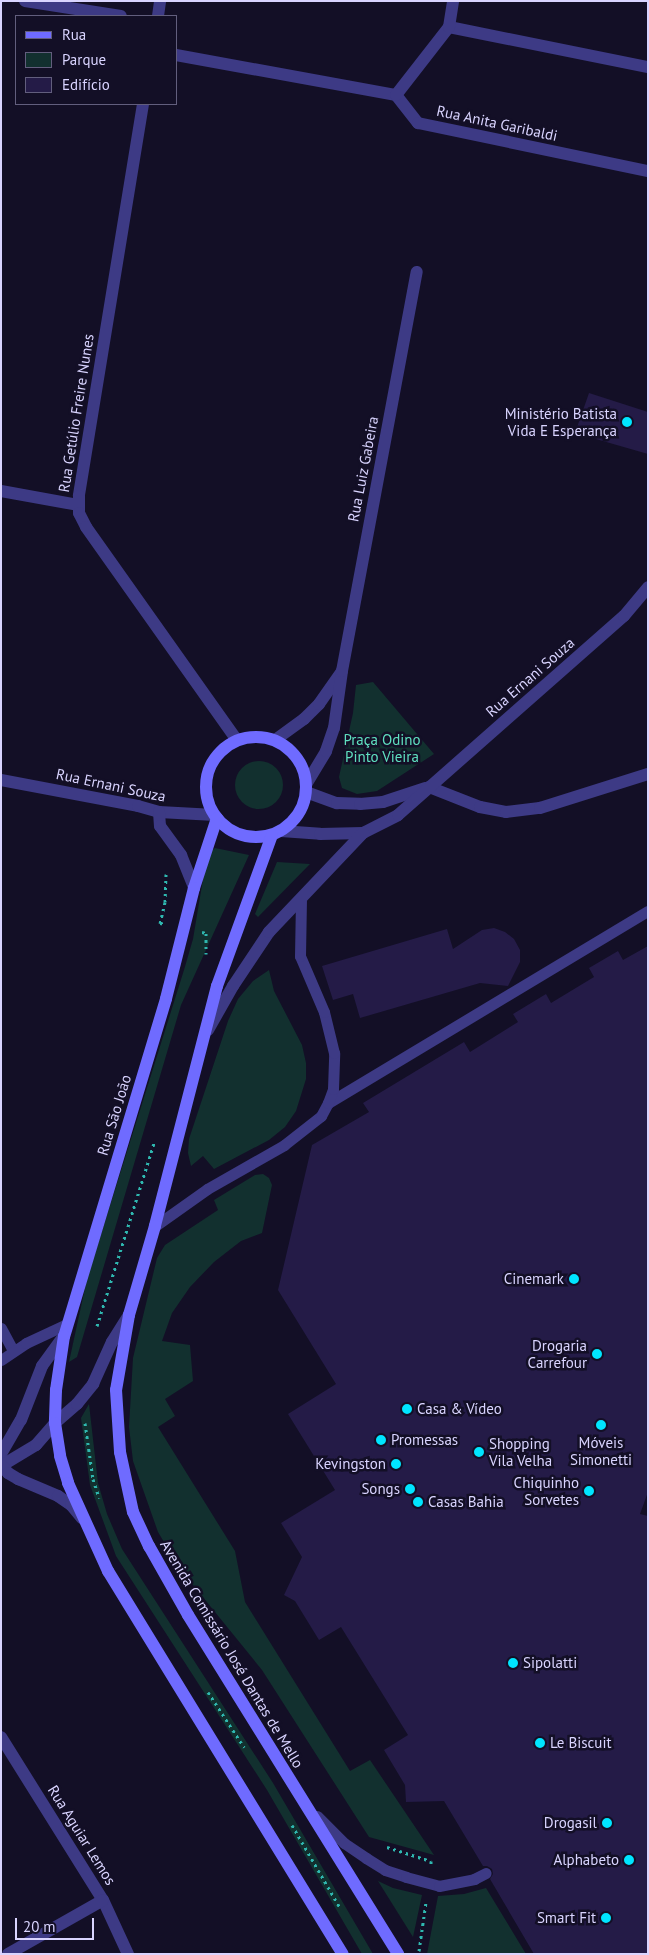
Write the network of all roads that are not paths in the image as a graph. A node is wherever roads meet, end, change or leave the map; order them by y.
1 (25, 1) edge
2 (160, 1) edge
3 (453, 1) edge
4 (115, 15) edge
5 (158, 15) edge
6 (449, 27) junction
7 (178, 55) edge
8 (648, 67) edge
9 (396, 94) junction
10 (143, 105) edge
11 (648, 172) edge
12 (417, 272) dead end
13 (1, 491) edge
14 (78, 505) junction
15 (648, 587) edge
16 (342, 671) junction
17 (237, 740) junction
18 (275, 740) junction
19 (648, 774) edge
20 (1, 780) edge
21 (429, 787) junction
22 (306, 788) junction
23 (159, 812) junction
24 (216, 817) junction
25 (363, 832) junction
26 (276, 833) junction
27 (194, 888) junction
28 (301, 898) junction
29 (648, 911) edge
30 (205, 1034) junction
31 (328, 1103) junction
32 (155, 1226) junction
33 (129, 1315) junction
34 (1, 1328) edge
35 (65, 1330) junction
36 (13, 1351) junction
37 (1, 1360) edge
38 (55, 1423) junction
39 (2, 1459) edge
40 (83, 1518) junction
41 (1, 1737) edge
42 (290, 1783) junction
43 (486, 1873) dead end
44 (103, 1900) junction
45 (8, 1954) edge
46 (128, 1954) edge
47 (343, 1954) edge
48 (398, 1954) edge

1 - 4 street
2 - 5 street
3 - 6 street
6 - 8 street
6 - 9 street
7 - 9 street
9 - 11 street, Rua Anita Garibaldi
10 - 14 street, Rua Getúlio Freire Nunes
12 - 16 street, Rua Luiz Gabeira
13 - 14 street
14 - 17 street, Rua Getúlio Freire Nunes
15 - 21 street, Rua Ernani Souza
16 - 18 street, Rua Luiz Gabeira
16 - 22 street, Rua Luiz Gabeira
17 - 18 main road
17 - 24 main road
18 - 22 main road
19 - 21 street
20 - 23 street, Rua Ernani Souza
21 - 22 street, Rua Ernani Souza
21 - 25 street, Rua Ernani Souza
22 - 26 main road
23 - 24 street, Rua Ernani Souza
23 - 27 street
24 - 26 main road
24 - 27 main road, Rua São João
25 - 26 street, Rua Ernani Souza
25 - 28 street
26 - 30 main road
27 - 35 main road, Rua São João
28 - 30 street
28 - 31 lane
29 - 31 lane
30 - 32 main road
31 - 32 lane
32 - 33 main road
33 - 38 street
33 - 42 main road, Avenida Comissário José Dantas de Mello
34 - 36 lane
35 - 36 lane
35 - 38 main road, Rua São João
35 - 39 street
36 - 37 lane
38 - 39 street
38 - 40 main road
39 - 40 street
40 - 47 main road
41 - 44 street, Rua Aguiar Lemos
42 - 43 lane
42 - 48 main road, Avenida Comissário José Dantas de Mello
44 - 45 street
44 - 46 street, Rua Aguiar Lemos

